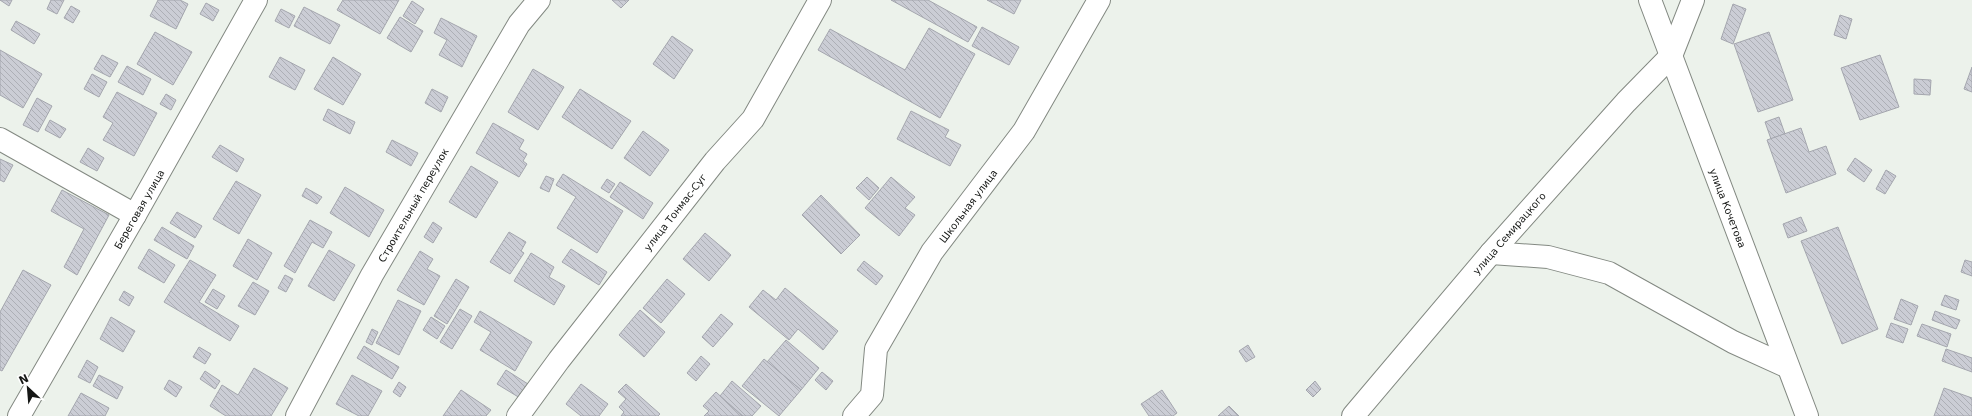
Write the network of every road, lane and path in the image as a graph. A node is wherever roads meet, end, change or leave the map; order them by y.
1 (256, 0) edge
2 (539, 0) edge
3 (820, 0) edge
4 (1099, 0) edge
5 (1650, 0) edge
6 (1693, 0) edge
7 (1671, 56) junction
8 (0, 140) edge
9 (135, 215) junction
10 (1491, 253) junction
11 (1788, 367) junction
12 (20, 416) edge
13 (297, 416) edge
14 (518, 416) edge
15 (854, 416) edge
16 (1353, 416) edge
17 (1807, 416) edge

1 - 9 street, Береговая улица
2 - 13 street, Строительный переулок
3 - 14 street, улица Тонмас-Суг
4 - 15 street, Школьная улица
5 - 7 street, улица Кочетова
6 - 7 street
7 - 10 street, улица Семирацкого
7 - 11 street, улица Кочетова
8 - 9 street
9 - 12 street, Береговая улица
10 - 11 street
10 - 16 street, улица Семирацкого
11 - 17 street, улица Кочетова

